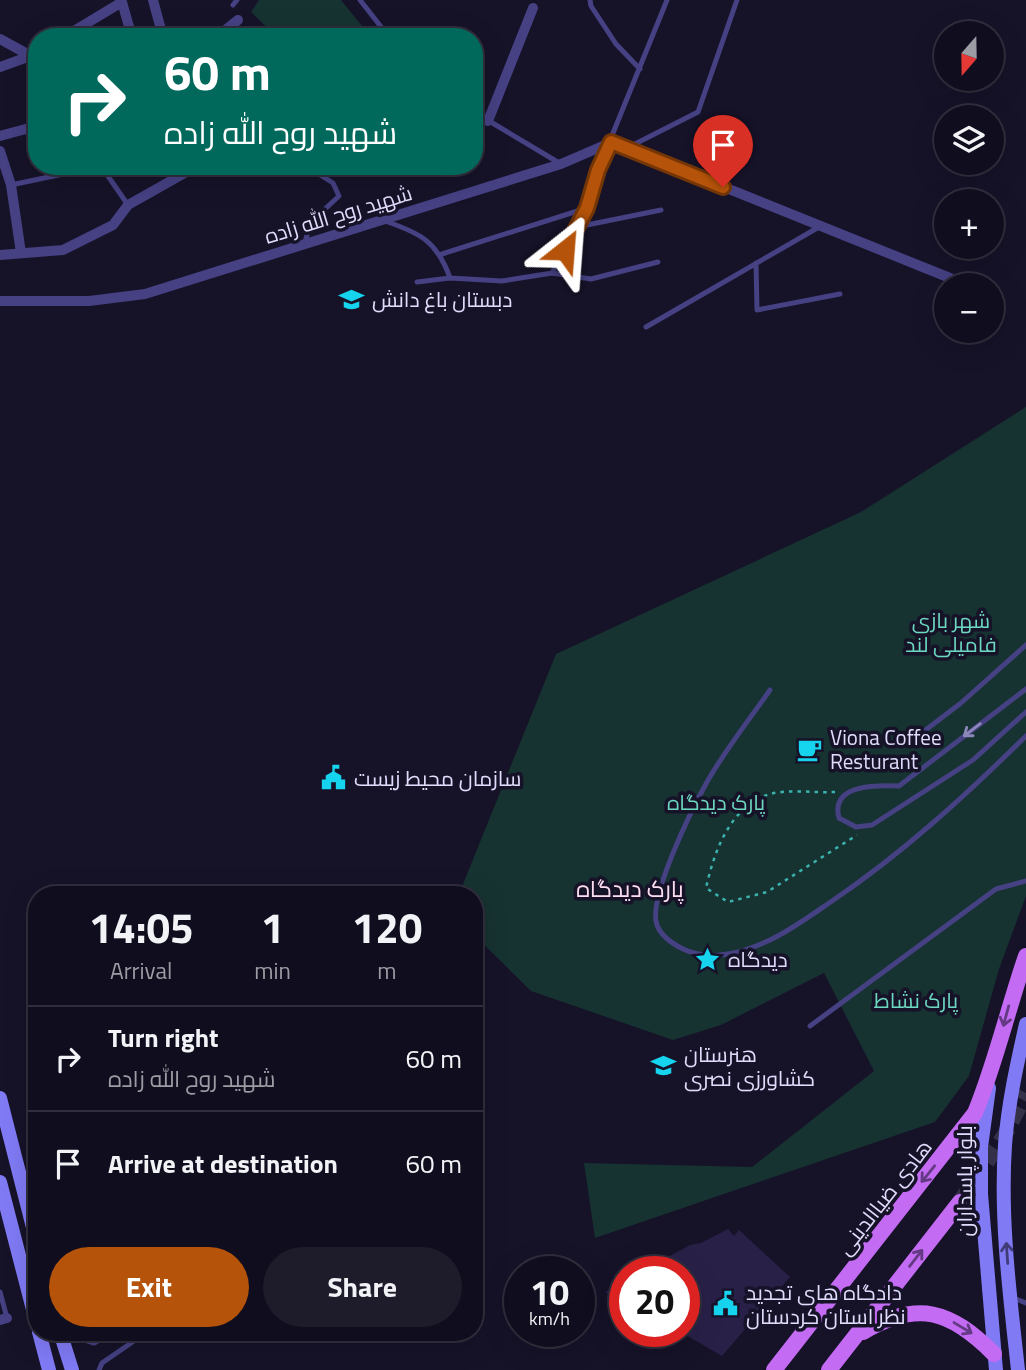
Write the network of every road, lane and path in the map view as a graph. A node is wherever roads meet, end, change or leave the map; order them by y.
1 (153, 0) edge
2 (360, 0) edge
3 (590, 0) edge
4 (667, 0) edge
5 (737, 0) edge
6 (533, 8) dead end
7 (237, 20) dead end
8 (79, 28) edge
9 (129, 28) edge
10 (161, 28) edge
11 (228, 28) edge
12 (382, 28) edge
13 (0, 39) edge
14 (28, 54) edge
15 (28, 60) edge
16 (0, 67) edge
17 (640, 69) junction
18 (483, 118) edge
19 (488, 121) junction
20 (28, 128) edge
21 (0, 136) edge
22 (611, 142) junction
23 (627, 148) junction
24 (0, 151) edge
25 (561, 164) junction
26 (58, 175) edge
27 (107, 175) edge
28 (177, 175) edge
29 (320, 175) edge
30 (5, 186) edge
31 (128, 205) junction
32 (587, 208) junction
33 (661, 210) dead end
34 (382, 220) junction
35 (820, 226) junction
36 (577, 227) junction
37 (304, 244) junction
38 (21, 253) junction
39 (442, 254) junction
40 (0, 256) edge
41 (658, 262) dead end
42 (756, 263) junction
43 (938, 273) edge
44 (552, 274) junction
45 (450, 278) junction
46 (417, 282) dead end
47 (840, 294) dead end
48 (0, 301) edge
49 (646, 327) dead end
50 (1026, 645) edge
51 (1026, 689) edge
52 (770, 690) dead end
53 (1026, 712) edge
54 (919, 735) dead end
55 (1026, 736) edge
56 (852, 790) junction
57 (872, 825) junction
58 (1026, 881) edge
59 (1026, 956) edge
60 (1026, 1024) edge
61 (810, 1026) dead end
62 (990, 1076) junction
63 (0, 1098) edge
64 (0, 1182) edge
65 (960, 1202) tunnel mouth
66 (28, 1208) edge
67 (28, 1213) edge
68 (9, 1218) junction
69 (28, 1240) edge
70 (16, 1249) junction
71 (0, 1292) edge
72 (28, 1292) edge
73 (1010, 1296) junction
74 (1026, 1303) edge
75 (3, 1319) edge
76 (855, 1337) junction
77 (41, 1341) edge
78 (63, 1341) edge
79 (134, 1341) edge
80 (1021, 1349) edge
81 (995, 1362) edge
82 (49, 1370) edge
83 (72, 1370) edge
84 (99, 1370) edge
85 (774, 1370) edge
86 (829, 1370) edge
87 (1018, 1370) edge

1 - 10 street
2 - 12 lane
3 - 17 lane
4 - 17 lane
5 - 23 lane
6 - 19 street
7 - 11 street
8 - 9 street
13 - 14 street
15 - 16 street
17 - 22 lane
18 - 19 lane
19 - 25 lane
20 - 21 street
22 - 23 street
22 - 25 street, شهید روح الله زاده
22 - 32 lane
23 - 35 street
24 - 30 street
25 - 34 street, شهید روح الله زاده
26 - 30 lane
27 - 31 lane
28 - 31 street
29 - 37 lane
30 - 38 street
31 - 38 street
32 - 36 lane
32 - 39 lane
33 - 36 lane
34 - 37 street, شهید روح الله زاده
34 - 39 lane
35 - 42 lane
35 - 43 street
36 - 44 lane
37 - 48 street, شهید روح الله زاده
38 - 40 street
39 - 45 lane
41 - 44 lane
42 - 47 lane
42 - 49 lane
44 - 45 lane
45 - 46 lane
50 - 54 lane
51 -> 56 lane
52 - 55 lane
53 - 57 lane
56 - 57 lane
56 - 57 path
58 - 61 lane
59 -> 62 main road, بلوار پاسداران
73 -> 60 main road, بلوار پاسداران
62 - 81 main road, بلوار پاسداران
62 -> 85 main road, هادی ضیاالدینی
63 - 66 main road
64 - 68 main road
76 -> 65 main road
67 - 68 main road
68 - 70 main road
69 - 70 main road
70 - 72 main road
71 - 75 lane
73 - 74 lane
73 - 80 main road, بلوار پاسداران
76 -> 81 main road
76 - 86 main road
77 - 82 main road
78 - 83 main road
79 - 84 lane
80 - 87 main road, بلوار پاسداران

